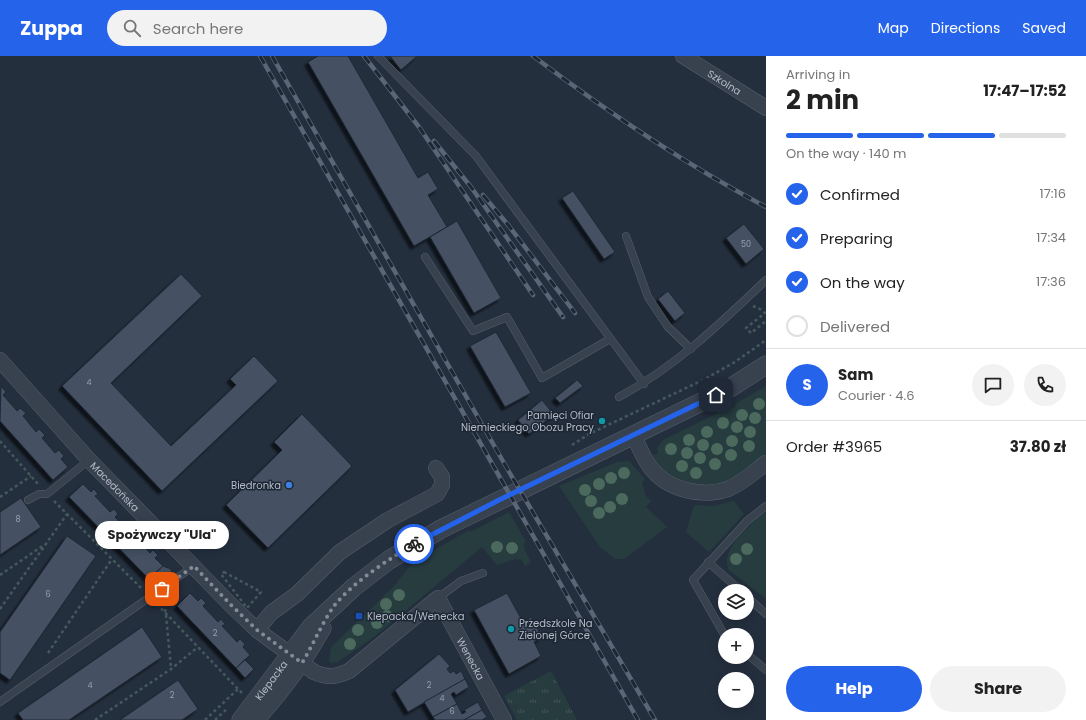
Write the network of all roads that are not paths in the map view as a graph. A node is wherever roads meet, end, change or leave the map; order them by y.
1 (378, 56) edge
2 (684, 56) edge
3 (766, 108) edge
4 (626, 236) dead end
5 (425, 258) dead end
6 (766, 280) edge
7 (610, 339) junction
8 (691, 349) junction
9 (0, 360) edge
10 (766, 365) edge
11 (644, 384) junction
12 (619, 397) dead end
13 (633, 434) junction
14 (89, 460) junction
15 (766, 463) edge
16 (436, 468) dead end
17 (28, 500) dead end
18 (766, 506) edge
19 (708, 562) junction
20 (194, 566) junction
21 (483, 572) dead end
22 (733, 584) edge
23 (438, 598) junction
24 (754, 603) edge
25 (766, 614) edge
26 (720, 628) edge
27 (257, 630) junction
28 (296, 658) junction
29 (754, 660) edge
30 (766, 670) edge
31 (0, 702) edge
32 (241, 720) edge
33 (255, 720) edge
34 (504, 720) edge

1 - 7 lane
2 - 3 street, Szkolna
4 - 8 lane
5 - 7 lane
6 - 8 lane
7 - 11 lane
8 - 11 lane
9 - 14 street, Macedońska
10 - 13 street, Klepacka
11 - 12 lane
13 - 15 street
13 - 28 street, Klepacka
14 - 17 lane
14 - 20 street, Macedońska
16 - 27 street
18 - 19 lane
19 - 22 lane
19 - 26 lane
20 - 27 street, Macedońska
20 - 31 lane
21 - 23 lane
23 - 28 street, Macedońska
23 - 34 street, Wenecka
24 - 25 lane
27 - 28 street, Macedońska
28 - 32 street, Klepacka
28 - 33 street, Klepacka
29 - 30 lane

